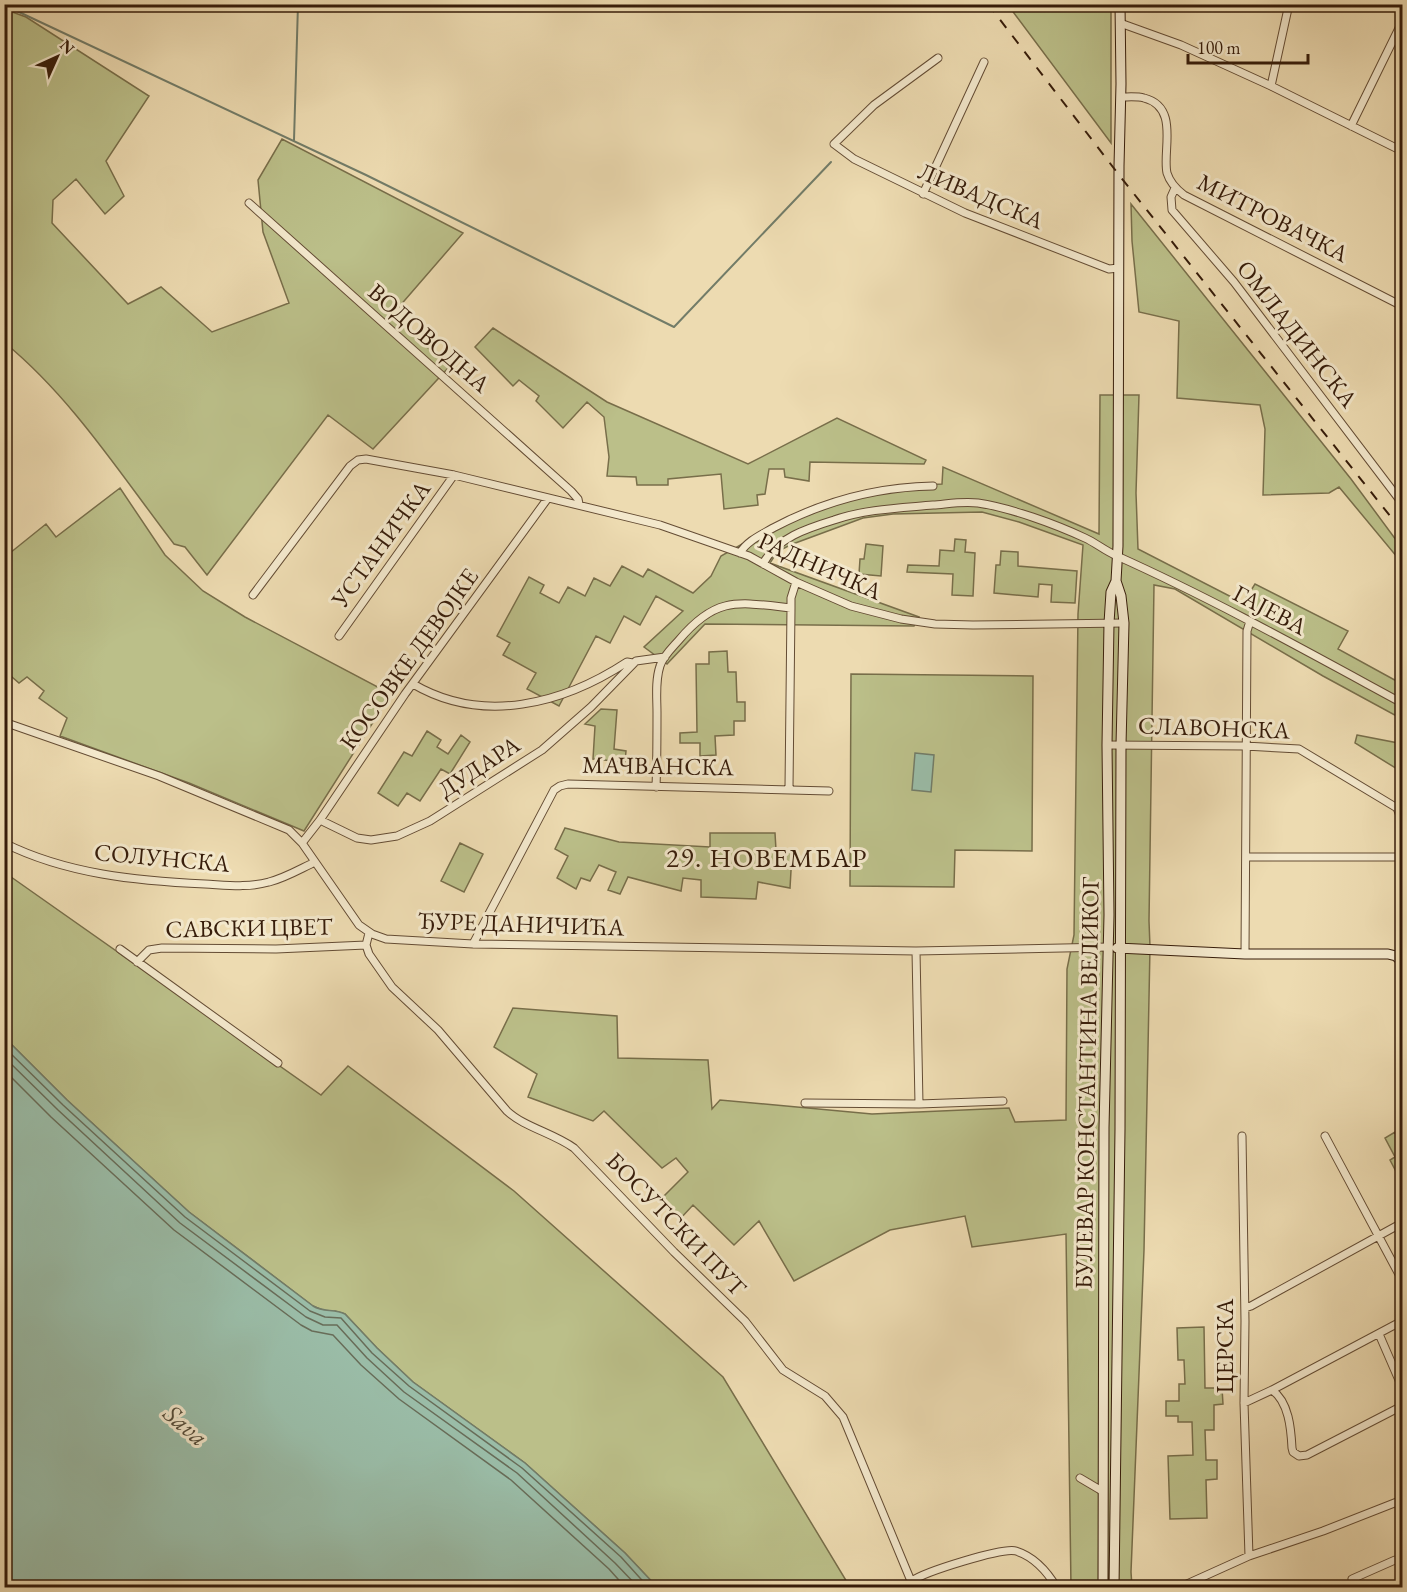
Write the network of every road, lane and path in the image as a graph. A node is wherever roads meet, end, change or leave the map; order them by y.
1 (1120, 4) edge
2 (1289, 4) edge
3 (1402, 22) edge
4 (1120, 23) junction
5 (938, 58) dead end
6 (984, 62) dead end
7 (1271, 86) junction
8 (1121, 97) junction
9 (1352, 126) junction
10 (1402, 151) edge
11 (1175, 188) junction
12 (923, 194) junction
13 (249, 203) dead end
14 (1119, 268) junction
15 (1402, 306) edge
16 (454, 475) junction
17 (933, 486) dead end
18 (548, 498) junction
19 (1402, 503) edge
20 (579, 504) junction
21 (740, 553) junction
22 (1118, 557) junction
23 (763, 564) junction
24 (1116, 580) junction
25 (796, 582) junction
26 (253, 595) dead end
27 (790, 608) junction
28 (1250, 621) junction
29 (1109, 623) junction
30 (1124, 623) junction
31 (339, 636) dead end
32 (664, 657) junction
33 (633, 663) junction
34 (413, 684) junction
35 (1402, 703) edge
36 (4, 722) edge
37 (1107, 745) junction
38 (1120, 745) junction
39 (1245, 746) junction
40 (656, 787) junction
41 (789, 788) junction
42 (829, 790) dead end
43 (320, 820) junction
44 (4, 843) edge
45 (302, 843) junction
46 (1246, 857) junction
47 (1401, 857) edge
48 (315, 862) junction
49 (369, 933) junction
50 (473, 944) junction
51 (366, 945) junction
52 (1108, 948) junction
53 (1121, 948) junction
54 (120, 949) dead end
55 (916, 951) junction
56 (1245, 954) junction
57 (1401, 959) edge
58 (137, 962) junction
59 (278, 1064) dead end
60 (1003, 1101) dead end
61 (805, 1103) dead end
62 (919, 1104) junction
63 (1242, 1136) dead end
64 (1325, 1136) dead end
65 (1402, 1223) edge
66 (1380, 1235) junction
67 (1402, 1280) edge
68 (1245, 1308) junction
69 (1402, 1321) edge
70 (1379, 1334) junction
71 (1402, 1387) edge
72 (1272, 1390) junction
73 (1244, 1403) junction
74 (1402, 1406) edge
75 (1080, 1478) dead end
76 (1102, 1491) junction
77 (1402, 1500) edge
78 (1249, 1556) junction
79 (1395, 1560) dead end
80 (911, 1581) junction
81 (906, 1587) edge
82 (1057, 1587) edge
83 (1102, 1587) edge
84 (1114, 1587) edge
85 (1178, 1587) edge
86 (1355, 1587) edge

1 - 4 main road, БУЛЕВАР КОНСТАНТИНА ВЕЛИКОГ
2 - 7 street
3 - 9 street
4 - 7 street
4 - 8 main road, БУЛЕВАР КОНСТАНТИНА ВЕЛИКОГ
5 - 12 street, ЛИВАДСКА
6 - 12 street
7 - 9 street
8 - 11 street, МИТРОВАЧКА
8 - 14 main road, БУЛЕВАР КОНСТАНТИНА ВЕЛИКОГ
9 - 10 street
11 - 15 street, МИТРОВАЧКА
11 - 19 street, ОМЛАДИНСКА
12 - 14 street, ЛИВАДСКА
13 - 20 street, ВОДОВОДНА
14 - 22 main road, БУЛЕВАР КОНСТАНТИНА ВЕЛИКОГ
16 - 18 street
16 - 26 street
16 - 31 street, УСТАНИЧКА
17 - 21 street
18 - 20 street
18 - 34 street, КОСОВКЕ ДЕВОЈКЕ
20 - 21 street, РАДНИЧКА
21 - 23 street, РАДНИЧКА
22 - 23 street, ГАЈЕВА
22 - 24 main road, БУЛЕВАР КОНСТАНТИНА ВЕЛИКОГ
22 - 28 street, ГАЈЕВА
23 - 25 street, РАДНИЧКА
24 - 29 main road, БУЛЕВАР КОНСТАНТИНА ВЕЛИКОГ
24 - 30 main road, БУЛЕВАР КОНСТАНТИНА ВЕЛИКОГ
25 - 27 street
25 - 29 street, РАДНИЧКА
27 - 32 street
27 - 41 street
28 - 35 street, ГАЈЕВА
28 - 39 street
29 - 30 street, РАДНИЧКА
29 - 37 main road, БУЛЕВАР КОНСТАНТИНА ВЕЛИКОГ
30 - 38 main road, БУЛЕВАР КОНСТАНТИНА ВЕЛИКОГ
32 - 33 street, ДУДАРА
32 - 40 street
33 - 34 street, ДУДАРА
33 - 43 street, ДУДАРА
34 - 43 street, КОСОВКЕ ДЕВОЈКЕ
36 - 45 street
37 - 38 street, СЛАВОНСКА
37 - 52 main road, БУЛЕВАР КОНСТАНТИНА ВЕЛИКОГ
38 - 39 street, СЛАВОНСКА
38 - 53 main road, БУЛЕВАР КОНСТАНТИНА ВЕЛИКОГ
39 - 46 street
39 - 47 street, СЛАВОНСКА
40 - 41 street, МАЧВАНСКА
40 - 50 street, МАЧВАНСКА
41 - 42 street, МАЧВАНСКА
43 - 45 street, КОСОВКЕ ДЕВОЈКЕ
44 - 48 street, СОЛУНСКА
45 - 48 street
46 - 47 street
46 - 56 street
48 - 49 street
49 - 50 street, ЂУРЕ ДАНИЧИЋА
49 - 51 street
50 - 55 street, ЂУРЕ ДАНИЧИЋА
51 - 58 street, САВСКИ ЦВЕТ
51 - 80 street, БОСУТСКИ ПУТ
52 - 53 main road
52 - 55 street, ЂУРЕ ДАНИЧИЋА
52 - 76 main road, БУЛЕВАР КОНСТАНТИНА ВЕЛИКОГ
53 - 56 main road
53 - 84 main road, БУЛЕВАР КОНСТАНТИНА ВЕЛИКОГ
54 - 58 street
55 - 62 street
56 - 57 main road
58 - 59 street
60 - 62 street
61 - 62 street
63 - 68 street, ЦЕРСКА
64 - 66 street
65 - 66 street
66 - 67 street
66 - 68 street
68 - 73 street, ЦЕРСКА
69 - 70 street
70 - 71 street
70 - 72 street
72 - 73 street
72 - 74 street
73 - 78 street, ЦЕРСКА
75 - 76 street
76 - 83 main road, БУЛЕВАР КОНСТАНТИНА ВЕЛИКОГ
77 - 78 street
78 - 85 street
79 - 86 street
80 - 81 street
80 - 82 street

